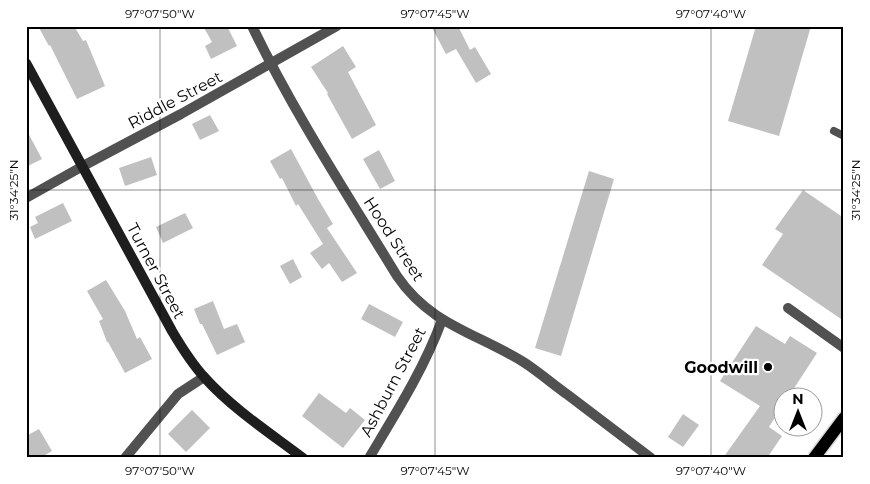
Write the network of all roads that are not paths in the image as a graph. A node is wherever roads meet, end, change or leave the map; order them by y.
1 (252, 26) edge
2 (337, 26) edge
3 (26, 63) edge
4 (270, 65) junction
5 (834, 131) dead end
6 (844, 136) edge
7 (83, 166) junction
8 (26, 198) edge
9 (788, 308) dead end
10 (442, 320) junction
11 (844, 348) edge
12 (204, 378) junction
13 (844, 418) edge
14 (126, 458) edge
15 (303, 458) edge
16 (369, 458) edge
17 (651, 458) edge
18 (814, 458) edge

1 - 4 street, Hood Street
2 - 4 street, Riddle Street
3 - 7 street, Turner Street
4 - 7 street, Riddle Street
4 - 10 street, Hood Street
5 - 6 lane
7 - 8 street, Riddle Street
7 - 12 street, Turner Street
9 - 11 street
10 - 16 street, Ashburn Street
10 - 17 street, Hood Street
12 - 14 street
12 - 15 street, Turner Street
13 - 18 main road

